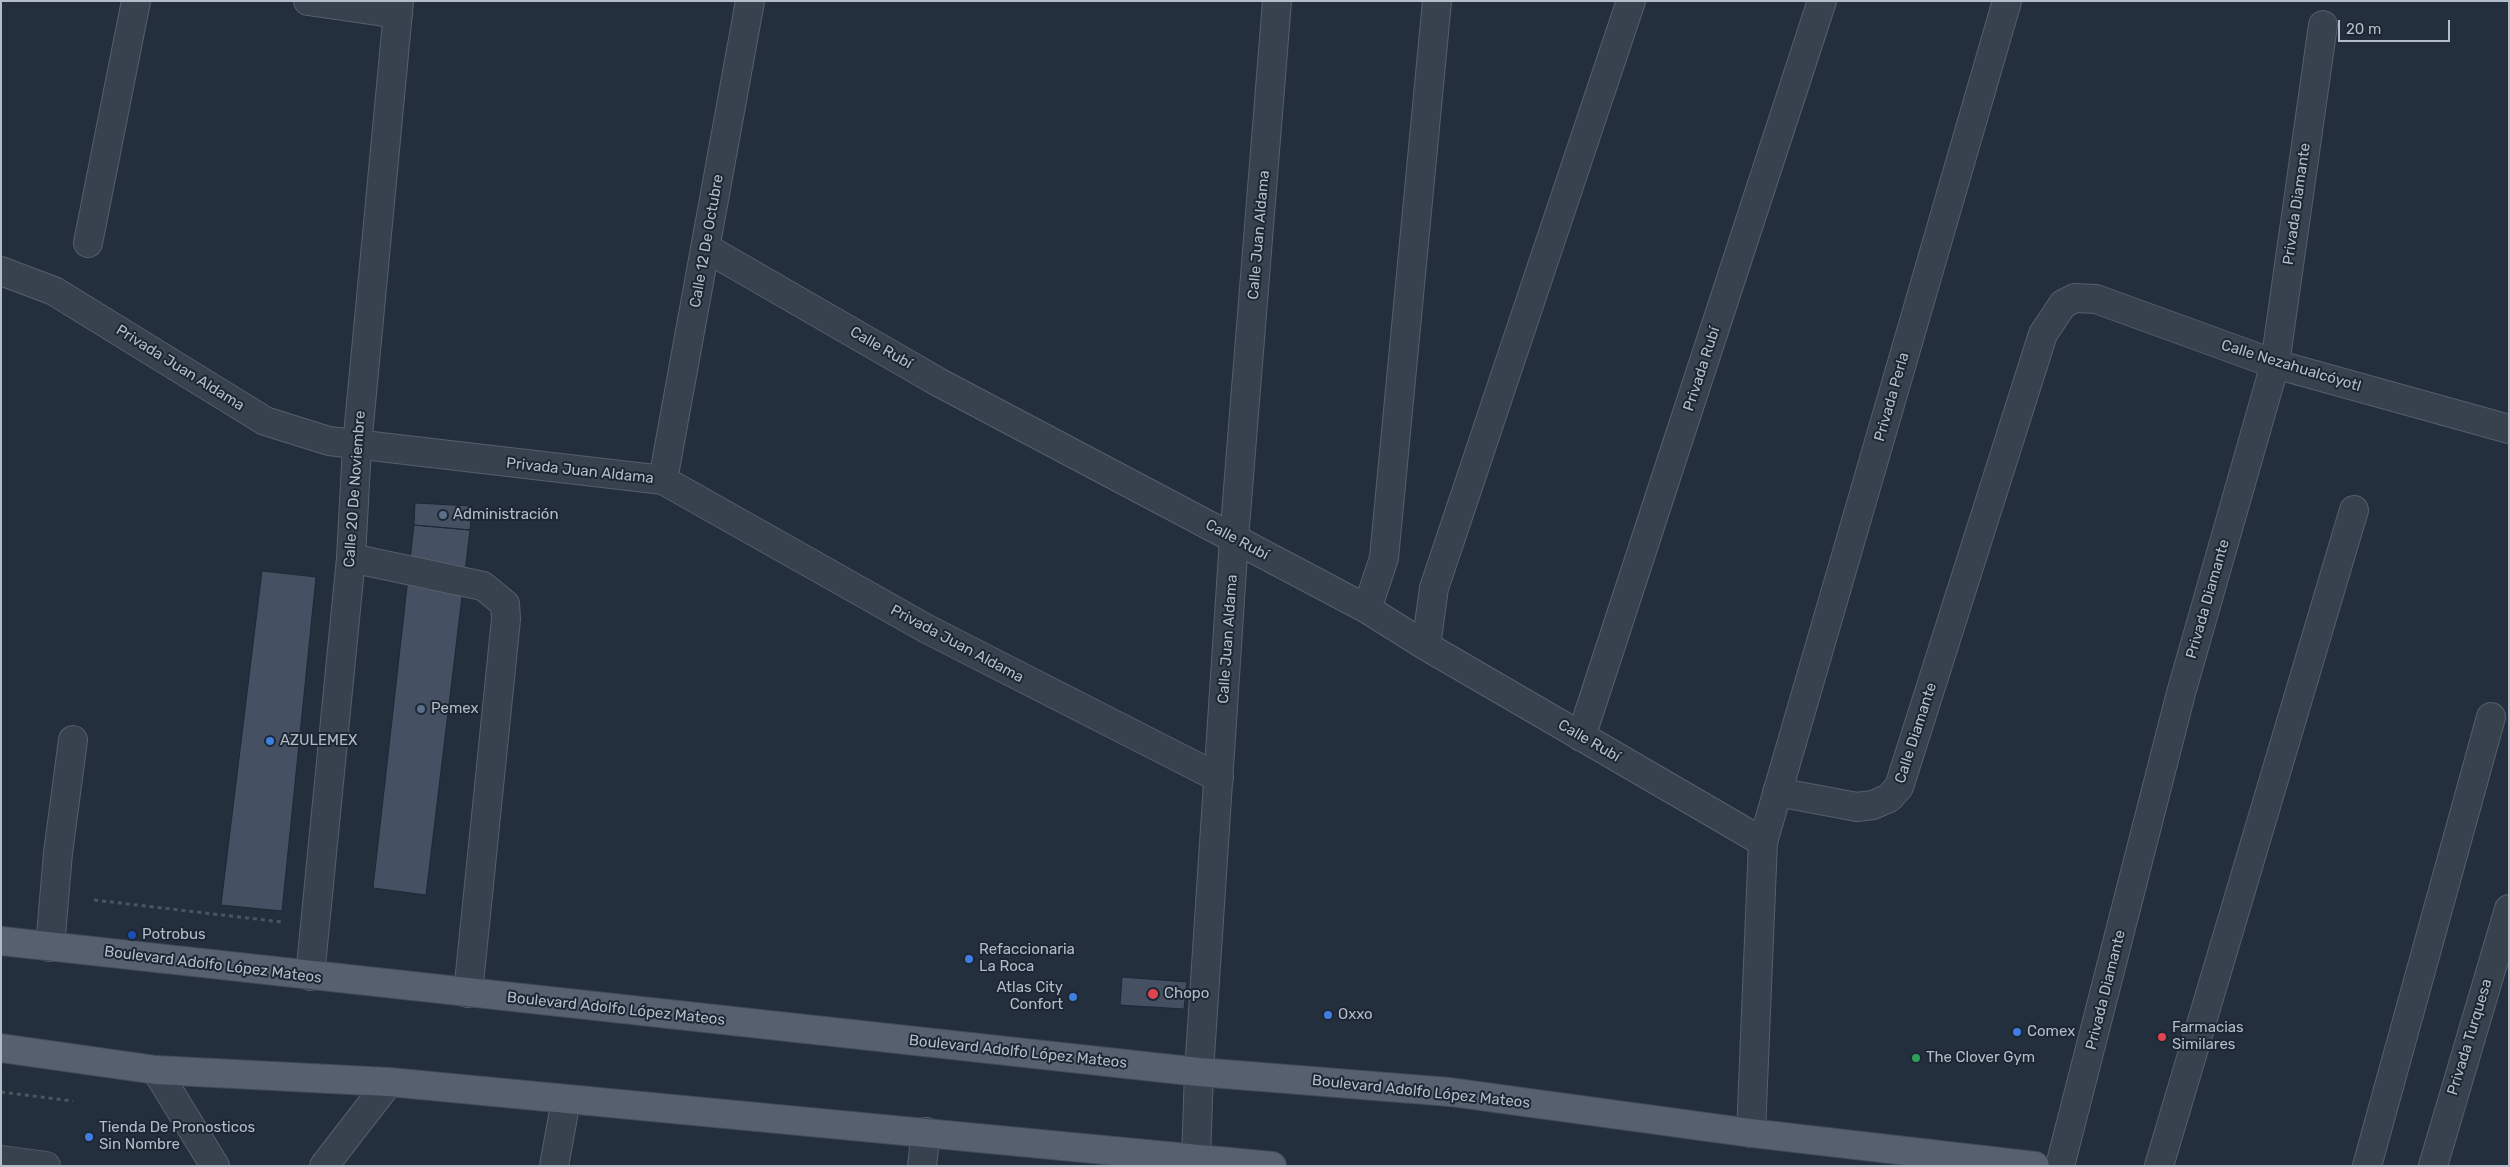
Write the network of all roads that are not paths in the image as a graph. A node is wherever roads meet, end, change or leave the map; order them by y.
1 (136, 1) edge
2 (308, 1) edge
3 (750, 1) edge
4 (1277, 1) edge
5 (1437, 1) edge
6 (1632, 1) edge
7 (1822, 1) edge
8 (2007, 1) edge
9 (399, 7) edge
10 (2323, 25) dead end
11 (88, 242) dead end
12 (706, 248) junction
13 (1, 271) edge
14 (2075, 298) joint
15 (2275, 364) junction
16 (2509, 429) edge
17 (357, 446) junction
18 (663, 480) junction
19 (2354, 510) dead end
20 (1234, 539) junction
21 (351, 558) junction
22 (1367, 609) junction
23 (1426, 646) junction
24 (2491, 717) dead end
25 (1581, 737) junction
26 (73, 740) dead end
27 (1219, 778) junction
28 (1777, 792) junction
29 (1763, 842) junction
30 (2509, 909) edge
31 (1, 941) edge
32 (50, 947) junction
33 (310, 976) junction
34 (468, 993) junction
35 (1, 1048) edge
36 (156, 1070) junction
37 (1199, 1072) junction
38 (389, 1082) junction
39 (566, 1100) junction
40 (926, 1132) junction
41 (1751, 1133) junction
42 (1196, 1158) junction
43 (1, 1160) edge
44 (46, 1166) edge
45 (216, 1166) edge
46 (324, 1166) edge
47 (554, 1166) edge
48 (922, 1166) edge
49 (1272, 1166) edge
50 (2035, 1166) edge
51 (2060, 1166) edge
52 (2159, 1166) edge
53 (2367, 1166) edge
54 (2432, 1166) edge

1 - 11 street
2 - 9 street
3 - 12 street, Calle 12 De Octubre
4 - 20 street, Calle Juan Aldama
5 - 22 street
6 - 23 street
7 - 25 street, Privada Rubí
8 - 28 street, Privada Perla
9 - 17 street, Calle 20 De Noviembre
10 - 15 street, Privada Diamante
12 - 18 street, Calle 12 De Octubre
12 - 20 street, Calle Rubí
13 - 17 street, Privada Juan Aldama
14 - 15 street, Calle Nezahualcóyotl
14 - 28 street, Calle Diamante
15 - 16 street, Calle Nezahualcóyotl
15 - 51 street, Privada Diamante
17 - 18 street, Privada Juan Aldama
17 - 21 street, Calle 20 De Noviembre
18 - 27 street, Privada Juan Aldama
19 - 52 street
20 - 22 street, Calle Rubí
20 - 27 street, Calle Juan Aldama
21 - 33 street, Calle 20 De Noviembre
21 - 34 street
22 - 23 street, Calle Rubí
23 - 25 street, Calle Rubí
24 - 53 street
25 - 29 street, Calle Rubí
26 - 32 street
27 - 37 street, Calle Juan Aldama
28 - 29 street
29 - 41 street
30 - 54 street, Privada Turquesa
31 - 32 main road, Boulevard Adolfo López Mateos
32 - 33 main road, Boulevard Adolfo López Mateos
33 - 34 main road, Boulevard Adolfo López Mateos
34 - 37 main road, Boulevard Adolfo López Mateos
35 - 36 main road
36 - 38 main road
36 - 45 street
37 - 41 main road, Boulevard Adolfo López Mateos
37 - 42 street, Calle Juan Aldama
38 - 39 main road
38 - 46 street
39 - 40 main road
39 - 47 street
40 - 42 main road
40 - 48 street
41 - 50 main road, Boulevard Adolfo López Mateos
42 - 49 main road
43 - 44 street

